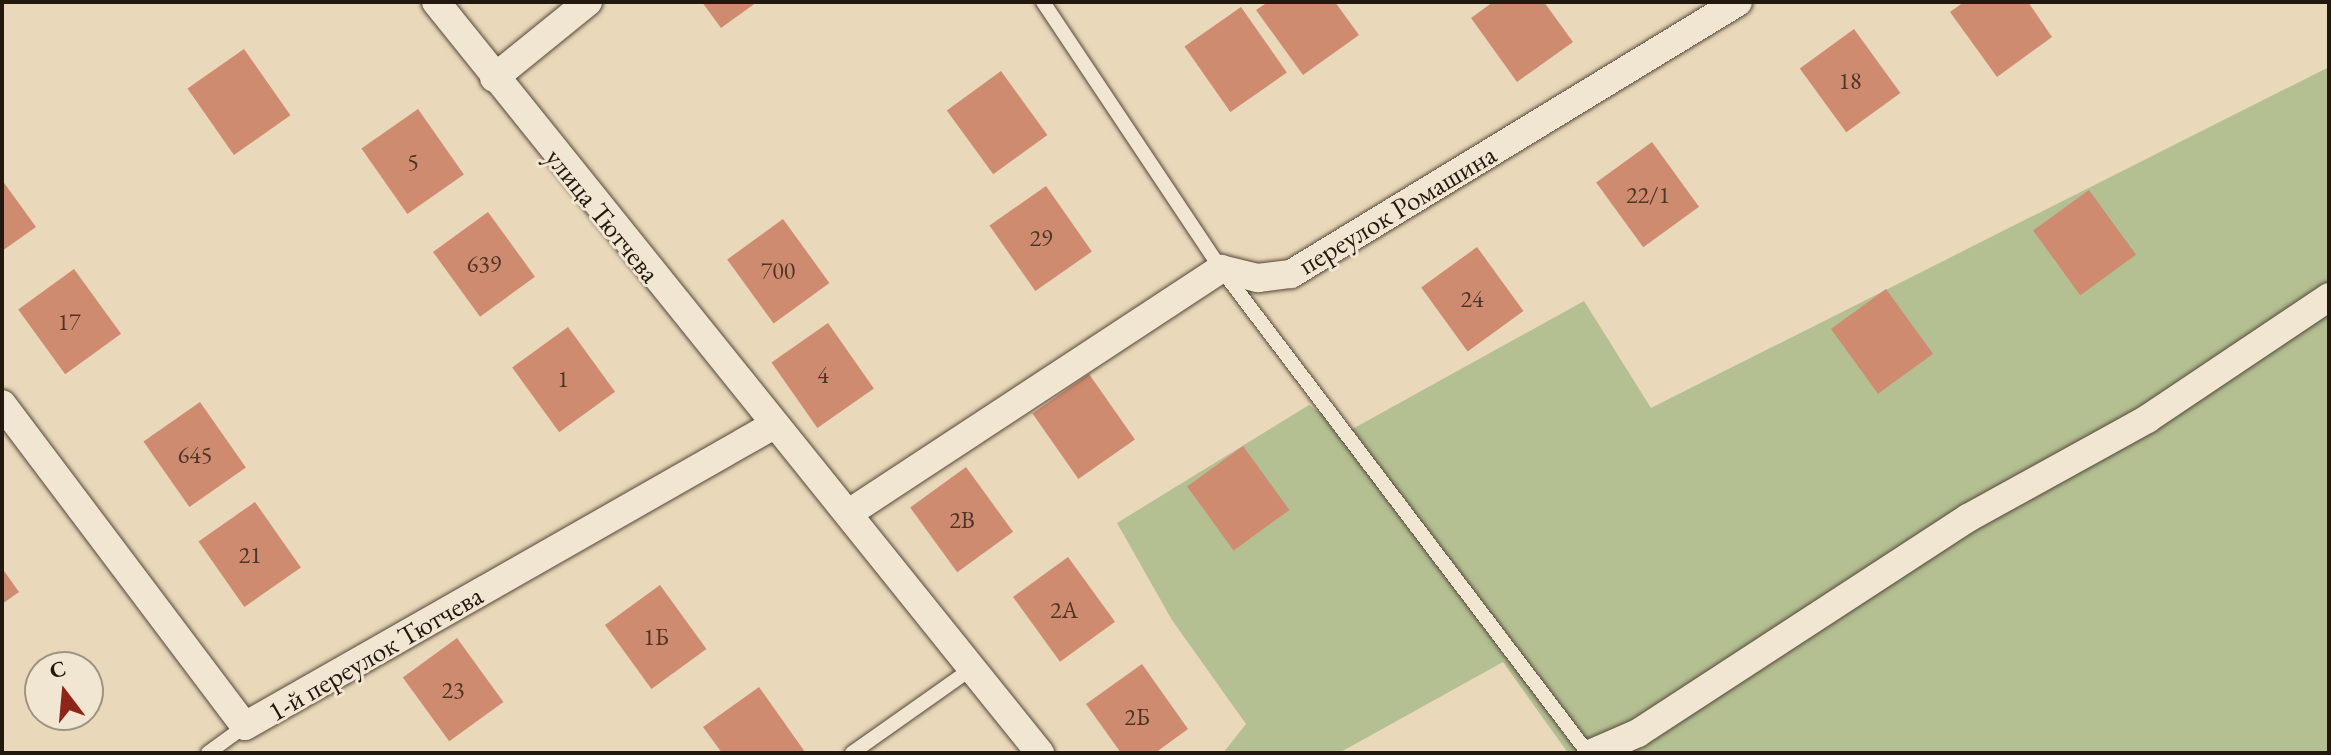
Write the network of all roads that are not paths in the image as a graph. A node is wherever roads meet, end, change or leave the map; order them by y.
1 (436, 2) edge
2 (588, 2) edge
3 (1043, 2) edge
4 (1738, 2) edge
5 (494, 78) junction
6 (1221, 269) junction
7 (2329, 297) edge
8 (2, 404) edge
9 (772, 426) junction
10 (849, 513) junction
11 (974, 667) junction
12 (245, 726) junction
13 (208, 753) edge
14 (852, 753) edge
15 (1040, 753) edge
16 (1590, 753) edge

1 - 5 street, улица Тютчева
2 - 5 street
3 - 6 lane
4 - 6 street, переулок Ромашина
5 - 9 street, улица Тютчева
6 - 10 street
6 - 16 lane
7 - 16 street
8 - 12 street, 1-й переулок Тютчева
9 - 10 street, улица Тютчева
9 - 12 street, 1-й переулок Тютчева
10 - 11 street, улица Тютчева
11 - 14 lane
11 - 15 street, улица Тютчева
12 - 13 lane

